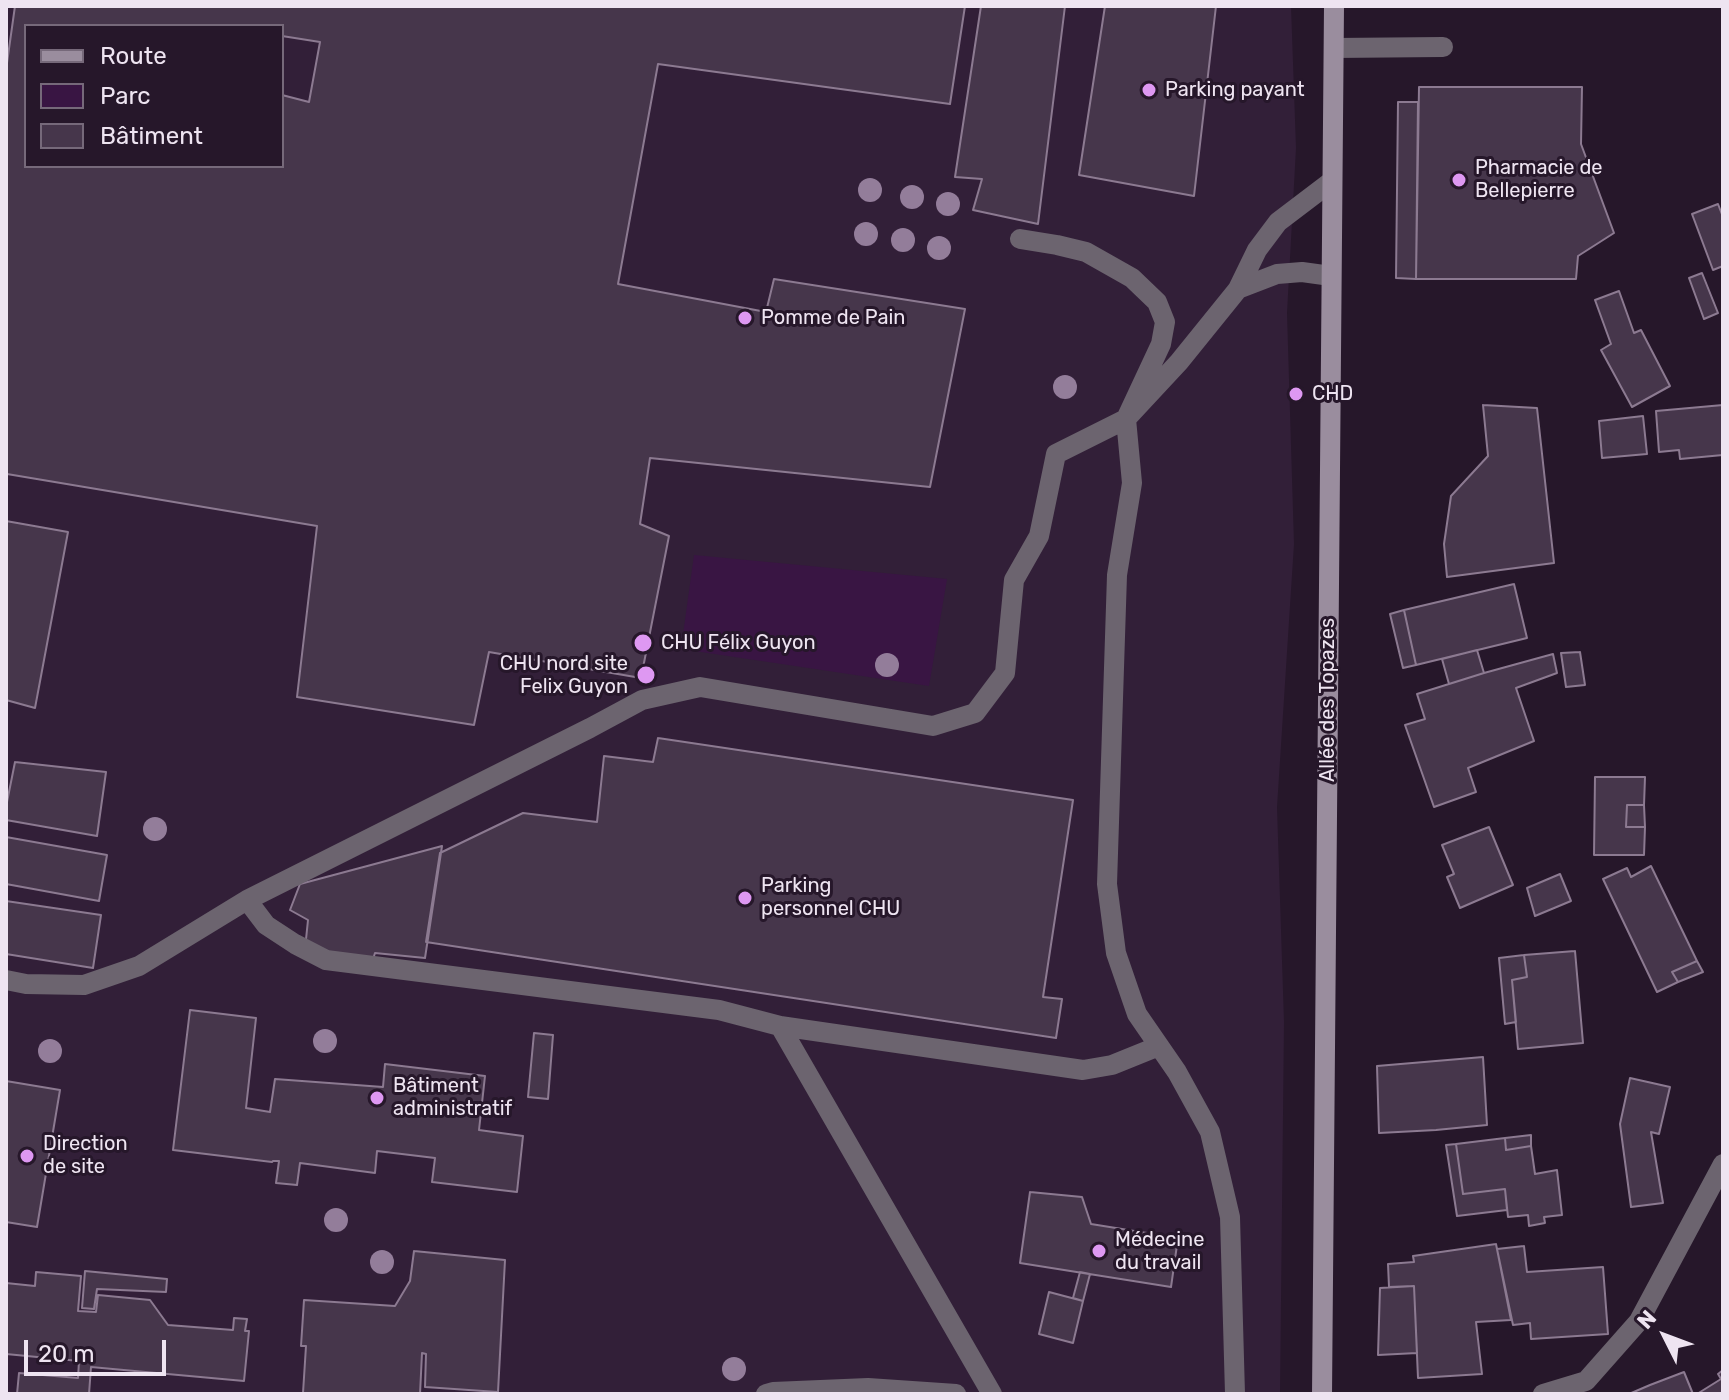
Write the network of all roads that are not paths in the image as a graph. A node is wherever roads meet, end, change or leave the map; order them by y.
1 (1334, 6) edge
2 (1443, 47) dead end
3 (1334, 48) junction
4 (1332, 181) junction
5 (1020, 239) dead end
6 (1331, 276) junction
7 (1238, 289) junction
8 (1126, 419) junction
9 (247, 900) junction
10 (6, 980) edge
11 (780, 1026) junction
12 (1159, 1046) junction
13 (1723, 1164) edge
14 (766, 1394) edge
15 (956, 1394) edge
16 (992, 1394) edge
17 (1235, 1394) edge
18 (1322, 1394) edge
19 (1543, 1394) edge

1 - 3 main road, Allée des Topazes
2 - 3 street
3 - 4 main road, Allée des Topazes
4 - 6 main road, Allée des Topazes
4 - 7 street
5 - 8 street
6 - 7 street
6 - 18 main road, Allée des Topazes
7 - 8 street
8 - 9 street
8 - 12 street
9 - 10 street
9 - 11 street
11 - 12 street
11 - 16 street
12 - 17 street
13 - 19 street
14 - 15 street

